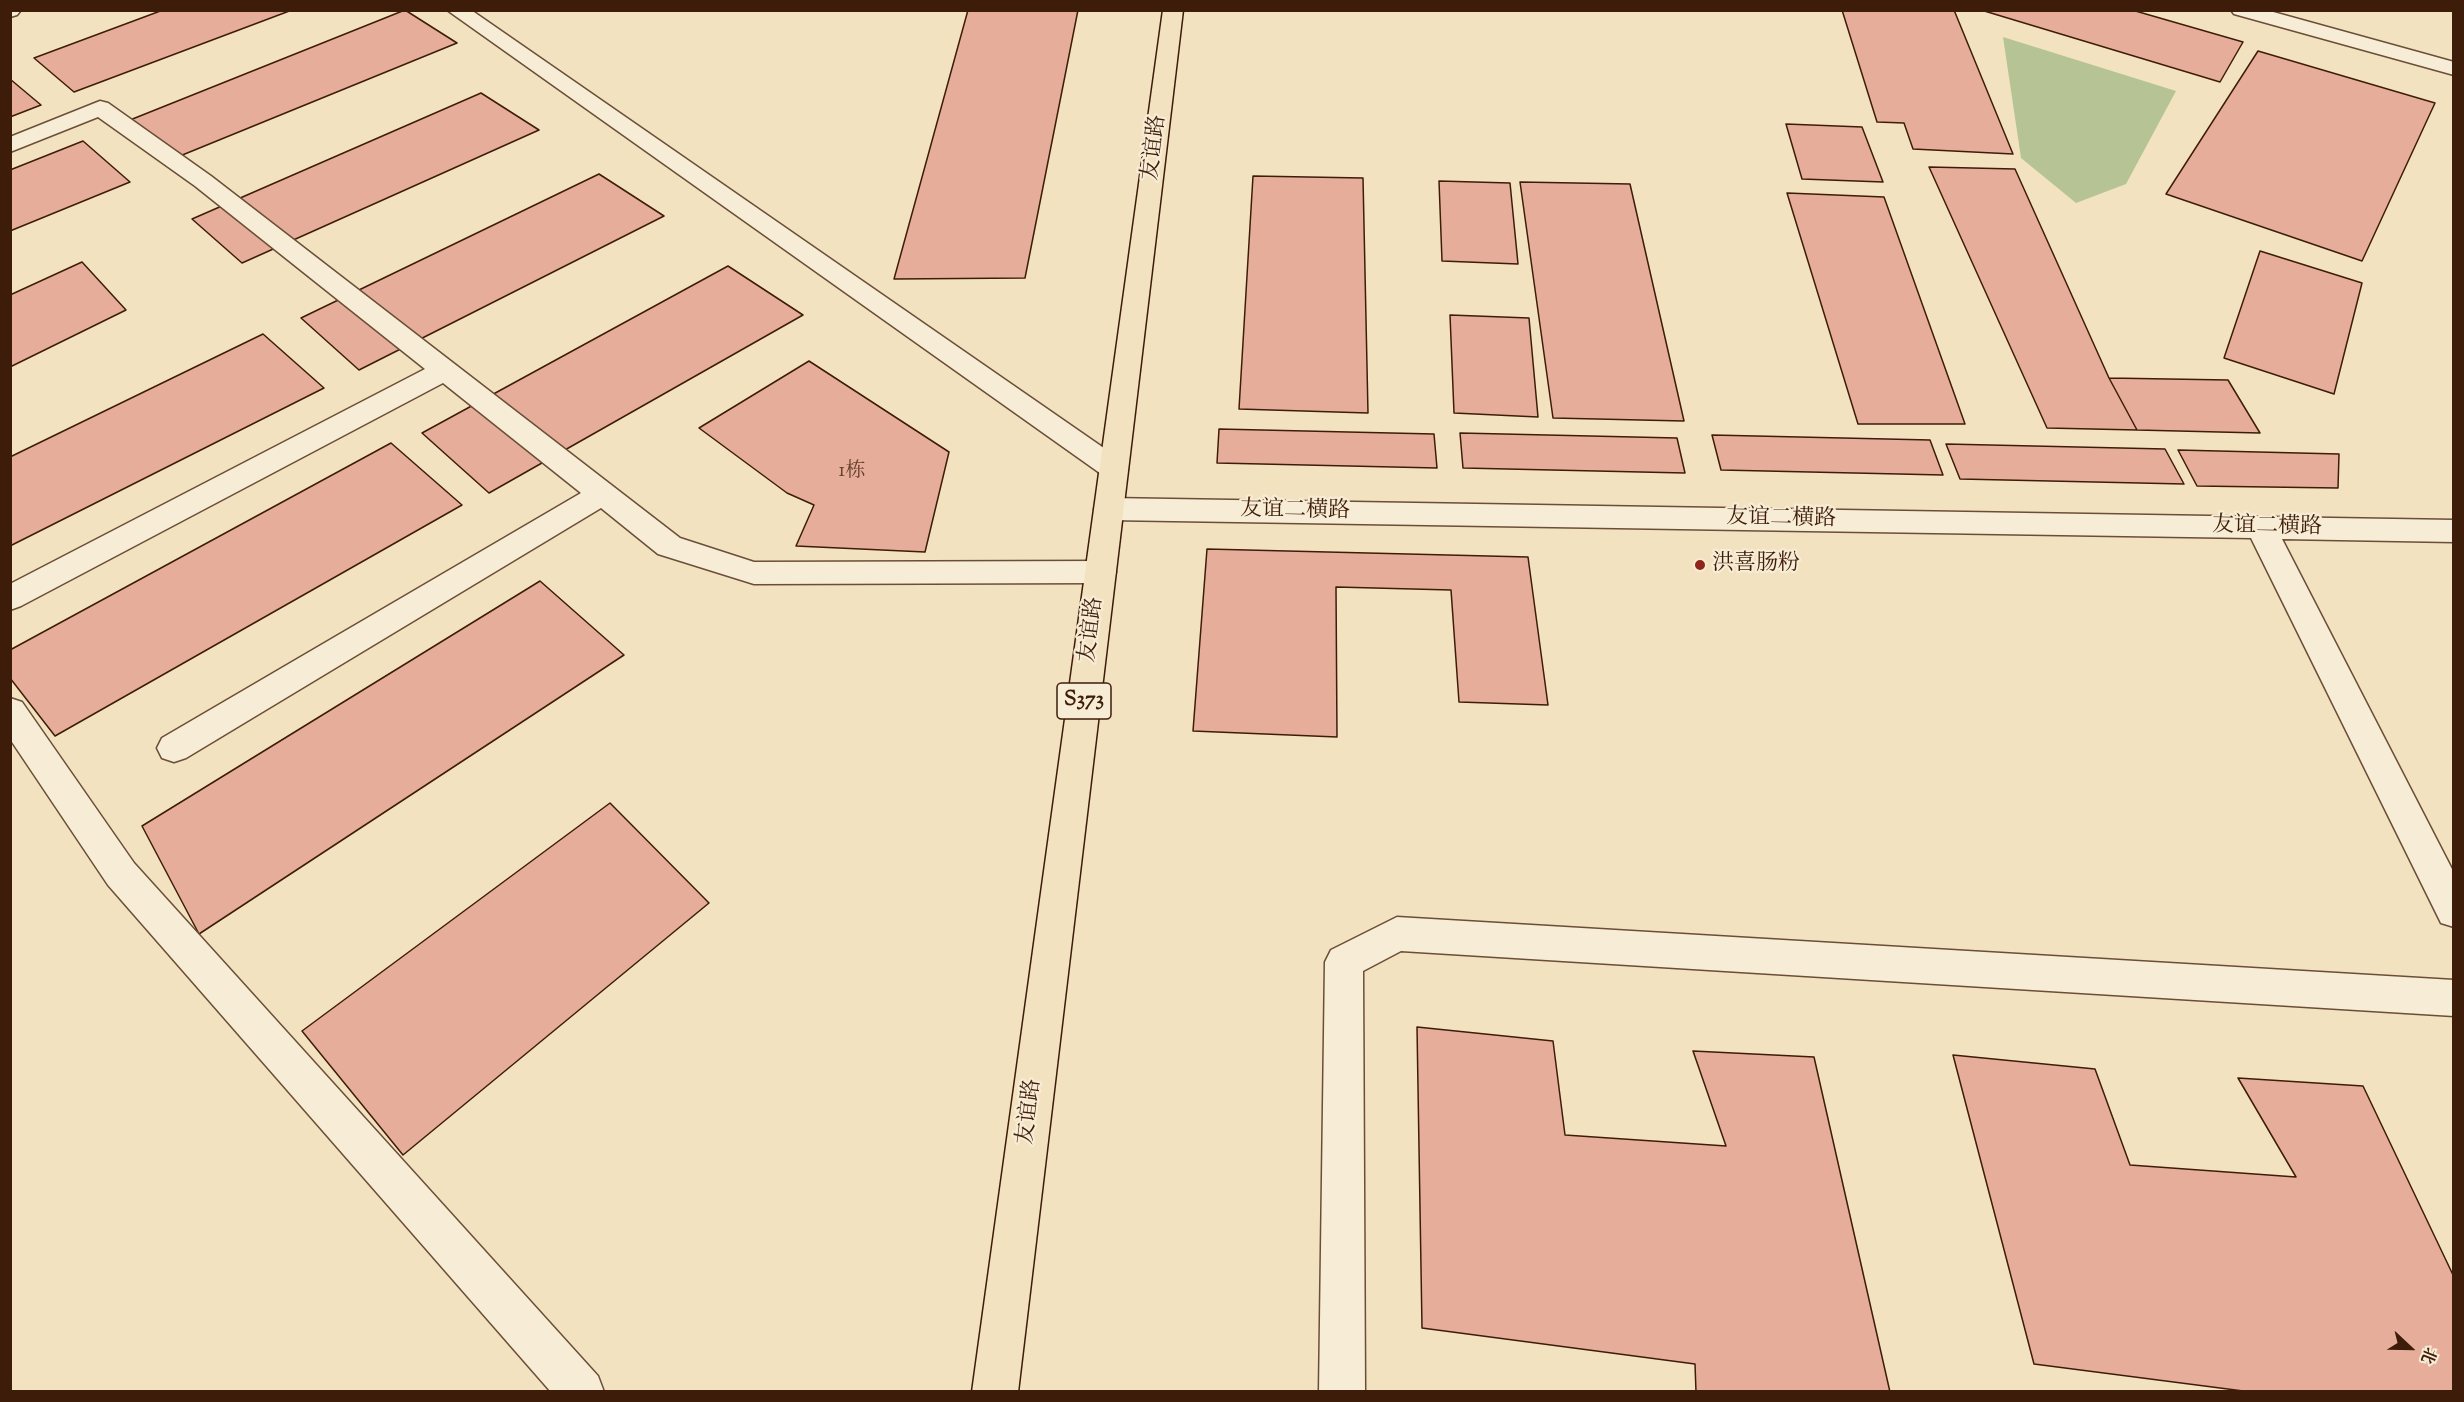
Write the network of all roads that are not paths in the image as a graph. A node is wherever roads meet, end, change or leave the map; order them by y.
1 (457, 10) edge
2 (1173, 10) edge
3 (2241, 10) edge
4 (2454, 69) edge
5 (10, 145) edge
6 (445, 370) junction
7 (1114, 469) junction
8 (602, 494) junction
9 (1109, 509) junction
10 (2261, 528) junction
11 (2454, 531) edge
12 (1101, 572) junction
13 (10, 598) edge
14 (10, 711) edge
15 (174, 748) dead end
16 (2454, 911) edge
17 (2454, 998) edge
18 (582, 1392) edge
19 (995, 1392) edge
20 (1342, 1392) edge

1 - 7 street
2 - 7 main road, 友谊路 / S373
3 - 4 street
5 - 6 street
6 - 8 street
6 - 13 street
7 - 9 main road, 友谊路 / S373
8 - 12 street
8 - 15 street
9 - 10 street, 友谊二横路
9 - 12 main road, 友谊路 / S373
10 - 11 street, 友谊二横路
10 - 16 street
12 - 19 main road, 友谊路 / S373
14 - 18 street
17 - 20 street

